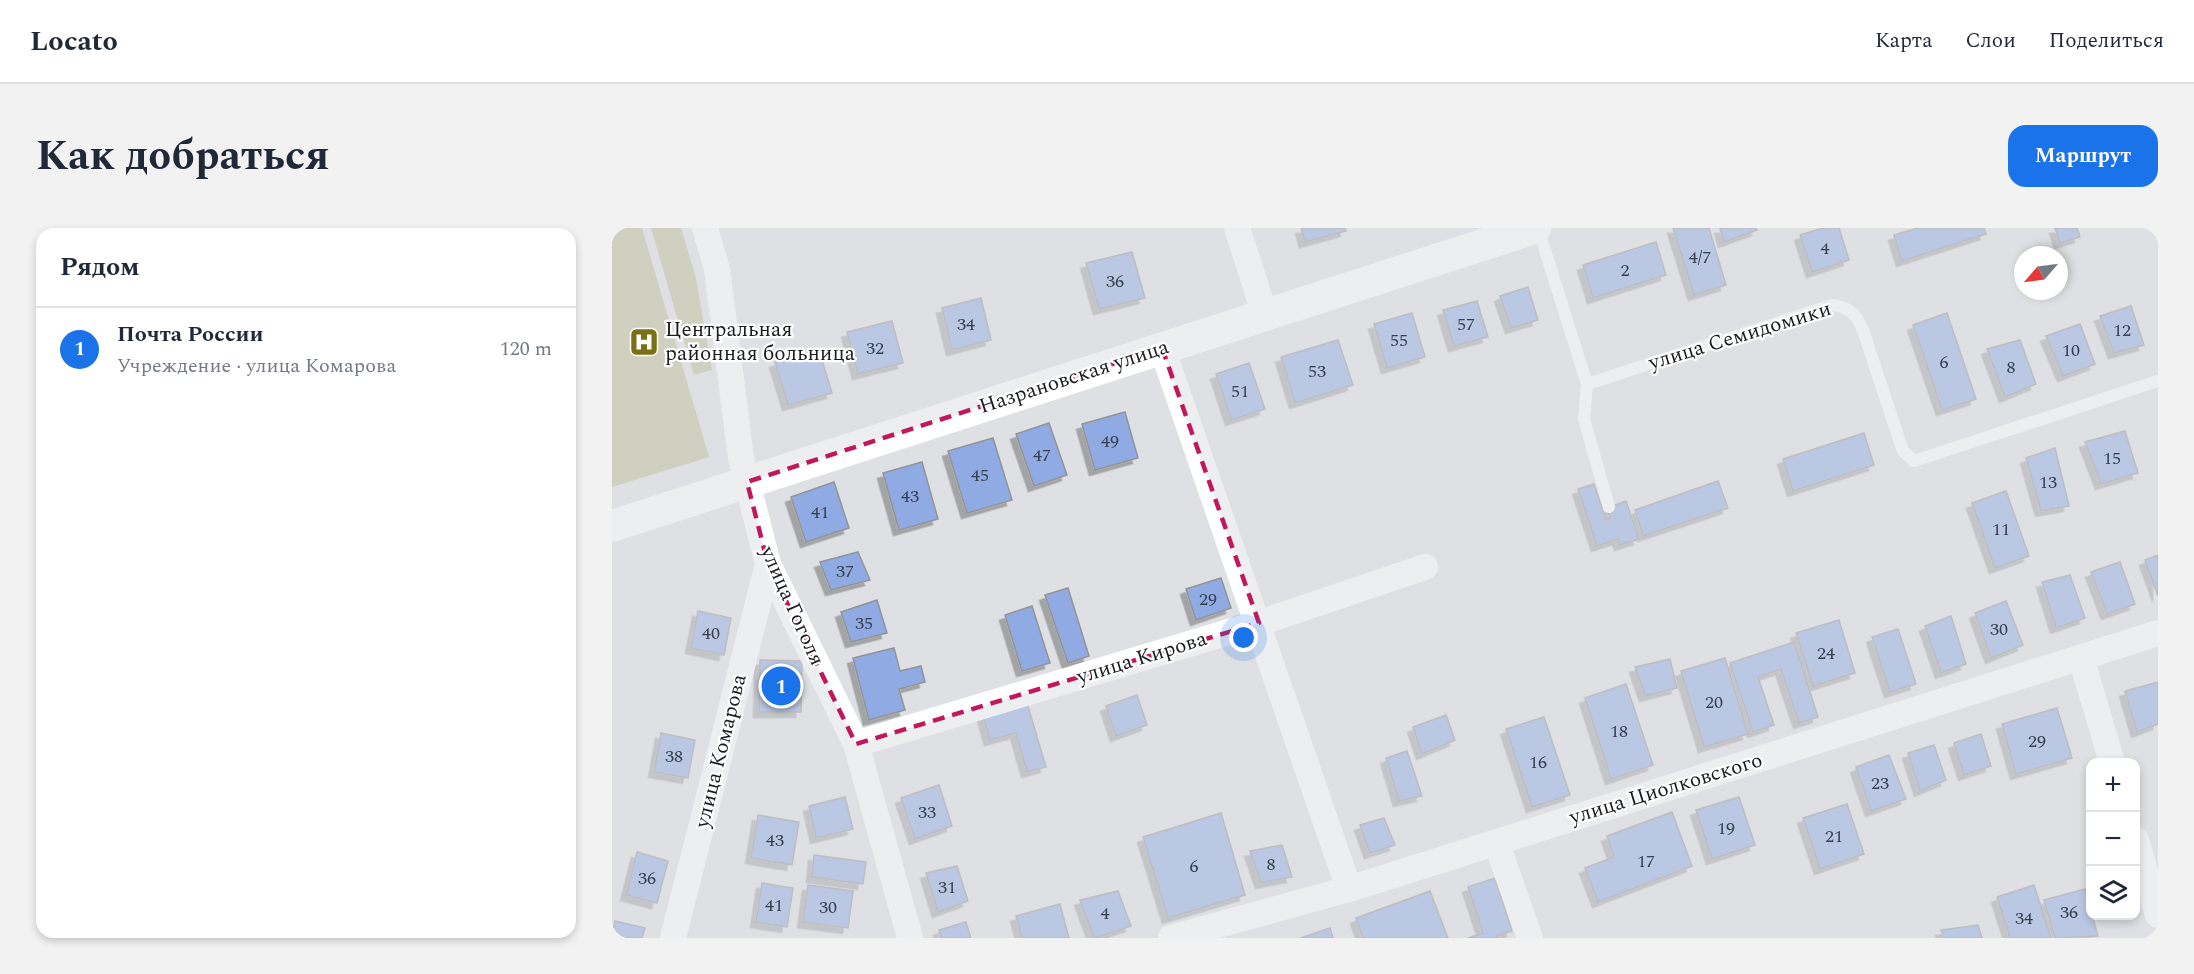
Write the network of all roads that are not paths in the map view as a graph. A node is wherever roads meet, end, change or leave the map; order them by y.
1 (705, 228) edge
2 (1237, 228) edge
3 (1537, 228) edge
4 (1265, 315) junction
5 (1162, 348) junction
6 (2158, 381) edge
7 (1587, 384) junction
8 (747, 482) junction
9 (1609, 507) dead end
10 (612, 526) edge
11 (768, 564) junction
12 (1425, 567) dead end
13 (1259, 623) junction
14 (2158, 633) edge
15 (2081, 658) junction
16 (856, 744) junction
17 (2111, 758) edge
18 (1496, 842) junction
19 (2140, 854) edge
20 (1349, 889) junction
21 (2158, 915) edge
22 (673, 938) edge
23 (910, 938) edge
24 (1171, 938) edge
25 (1530, 938) edge

1 - 8 street, улица Гоголя
2 - 4 street
3 - 4 street, Назрановская улица
3 - 7 lane
4 - 5 street, Назрановская улица
5 - 8 street, Назрановская улица
5 - 13 street
6 - 7 lane, улица Семидомики
7 - 9 lane
8 - 10 street, Назрановская улица
8 - 11 street, улица Гоголя
11 - 16 street, улица Гоголя
11 - 22 street, улица Комарова
12 - 13 street, улица Кирова
13 - 16 street, улица Кирова
13 - 20 street
14 - 15 street, улица Циолковского
15 - 17 street
15 - 18 street, улица Циолковского
16 - 23 street, улица Гоголя
18 - 20 street, улица Циолковского
18 - 25 street
19 - 21 street
20 - 24 street, улица Циолковского

